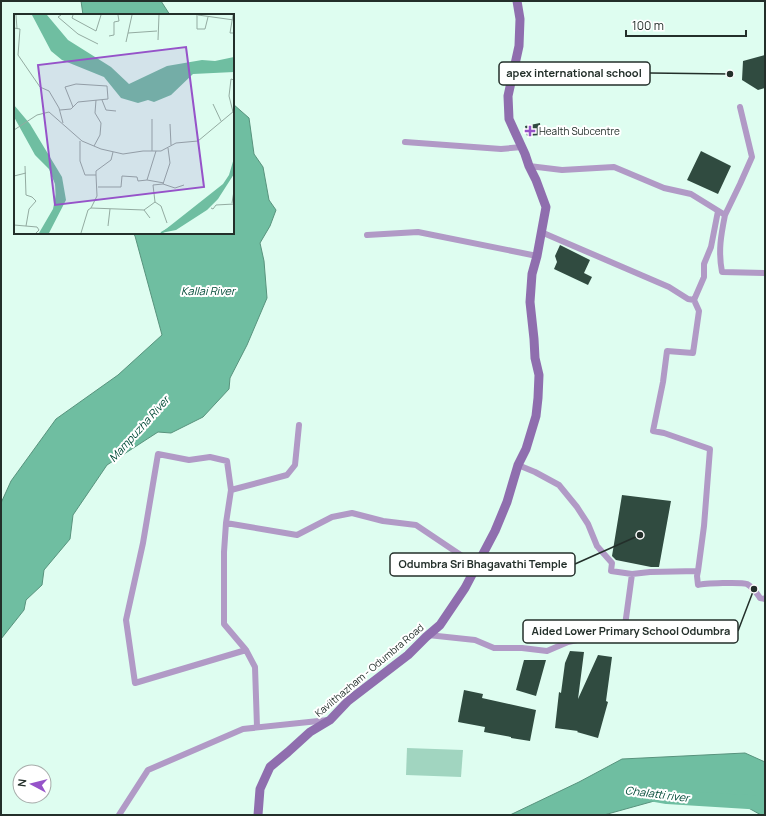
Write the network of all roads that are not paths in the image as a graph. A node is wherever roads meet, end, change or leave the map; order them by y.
1 (516, 1) edge
2 (740, 107) dead end
3 (405, 142) dead end
4 (522, 147) junction
5 (529, 166) junction
6 (718, 211) junction
7 (725, 215) junction
8 (540, 232) junction
9 (367, 234) dead end
10 (537, 256) junction
11 (765, 273) edge
12 (694, 300) junction
13 (299, 425) dead end
14 (518, 465) junction
15 (231, 490) junction
16 (226, 523) junction
17 (477, 566) junction
18 (698, 570) junction
19 (632, 574) junction
20 (765, 599) edge
21 (428, 635) junction
22 (246, 650) junction
23 (330, 720) junction
24 (258, 727) junction
25 (119, 815) edge
26 (258, 815) edge

1 - 4 main road, Kavilthazham - Odumbra Road
2 - 7 street
3 - 4 street
4 - 5 main road, Kavilthazham - Odumbra Road
5 - 6 street
5 - 8 main road, Kavilthazham - Odumbra Road
6 - 7 street
6 - 12 street
7 - 11 street
8 - 10 main road, Kavilthazham - Odumbra Road
8 - 12 street
9 - 10 street
10 - 14 main road, Kavilthazham - Odumbra Road
12 - 18 street
13 - 15 street
14 - 17 main road, Kavilthazham - Odumbra Road
14 - 19 street
15 - 16 street
15 - 22 street
16 - 17 street
16 - 22 street
17 - 21 main road, Kavilthazham - Odumbra Road
18 - 19 street
18 - 20 street
19 - 21 street
21 - 23 main road, Kavilthazham - Odumbra Road
22 - 24 street
23 - 24 street
23 - 26 main road, Kavilthazham - Odumbra Road
24 - 25 street

